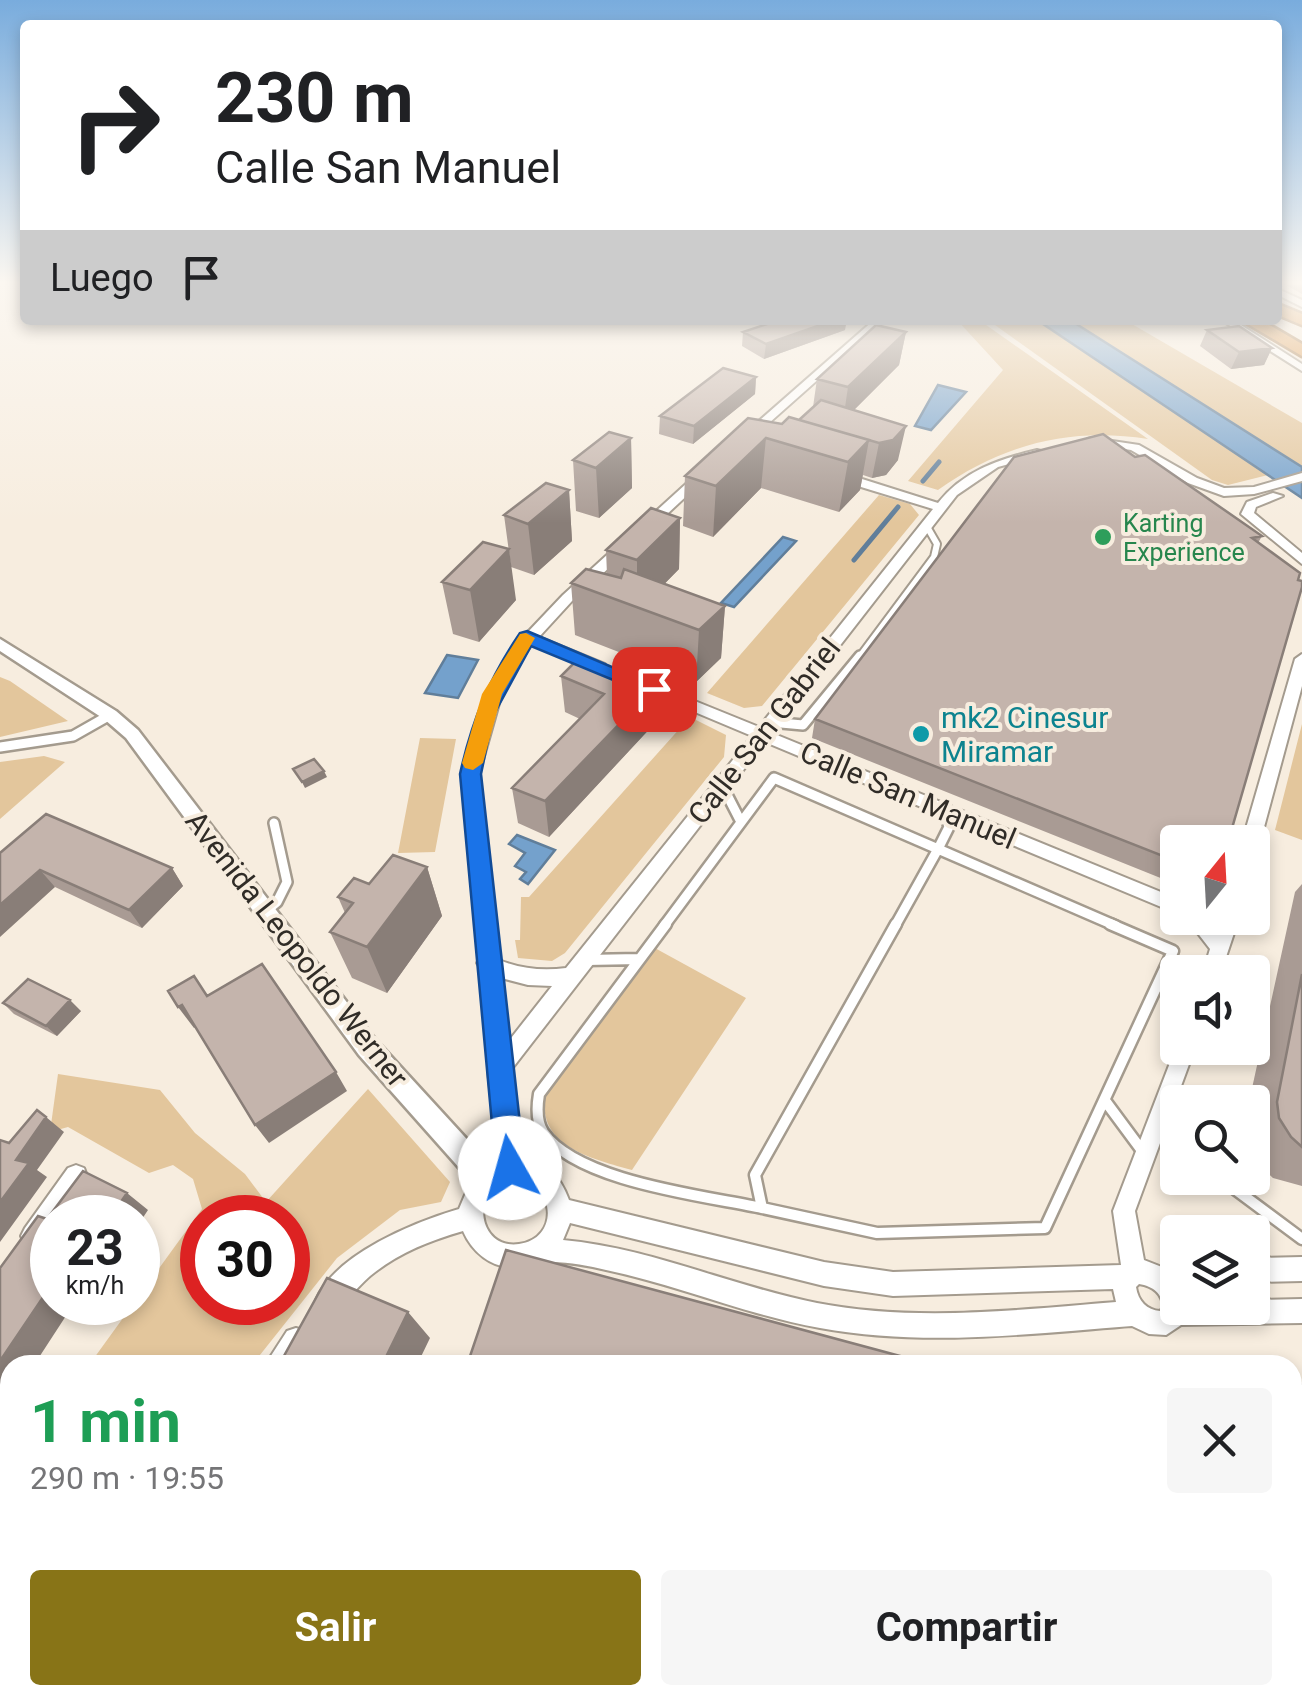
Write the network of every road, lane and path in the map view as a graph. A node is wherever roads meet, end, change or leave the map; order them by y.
1 (829, 365) edge
2 (1081, 443) edge
3 (1056, 448) edge
4 (754, 450) edge
5 (720, 461) edge
6 (820, 470) edge
7 (1302, 477) edge
8 (1302, 490) edge
9 (940, 506) junction
10 (926, 525) junction
11 (1302, 560) edge
12 (527, 637) junction
13 (0, 644) edge
14 (1302, 659) edge
15 (110, 715) junction
16 (765, 728) junction
17 (0, 747) edge
18 (722, 784) junction
19 (944, 810) junction
20 (741, 822) junction
21 (274, 823) dead end
22 (1256, 825) edge
23 (937, 850) junction
24 (1160, 900) edge
25 (264, 913) junction
26 (1210, 935) edge
27 (1224, 935) edge
28 (1220, 947) junction
29 (1217, 955) edge
30 (638, 959) junction
31 (585, 960) junction
32 (487, 963) junction
33 (572, 976) junction
34 (1157, 987) junction
35 (1160, 987) edge
36 (498, 1070) junction
37 (1106, 1102) junction
38 (1160, 1114) edge
39 (1144, 1154) junction
40 (510, 1168) junction
41 (76, 1176) edge
42 (487, 1180) junction
43 (1243, 1195) edge
44 (560, 1208) junction
45 (762, 1208) junction
46 (471, 1216) junction
47 (1302, 1239) edge
48 (22, 1251) edge
49 (534, 1252) junction
50 (1302, 1269) edge
51 (1270, 1270) edge
52 (1148, 1273) edge
53 (1302, 1311) edge
54 (1270, 1312) edge
55 (1135, 1313) junction
56 (1160, 1323) edge
57 (285, 1355) edge

1 - 4 street
2 - 7 street
3 - 9 street, Calle San Gabriel
5 - 12 street
6 - 9 street
8 - 11 street
9 - 10 street, Calle San Gabriel
10 - 16 street, Calle San Gabriel
10 - 16 lane
12 - 16 street, Calle San Manuel
12 - 32 street
13 - 15 street, Avenida Leopoldo Werner
14 - 22 street
15 - 17 lane
15 - 25 street, Avenida Leopoldo Werner
16 - 18 street, Calle San Gabriel
16 - 19 street, Calle San Manuel
18 - 20 lane
18 - 31 street, Calle San Gabriel
19 - 23 lane
19 - 24 street, Calle San Manuel
20 - 23 lane
20 - 30 lane
21 - 25 lane
23 - 34 lane
23 - 45 lane
25 - 42 street, Avenida Leopoldo Werner
26 - 28 street
27 - 28 street
28 - 29 street
30 - 31 lane
30 - 45 lane
31 - 33 street, Calle San Gabriel
32 - 33 street
32 - 36 street
33 - 36 street, Calle San Gabriel
34 - 35 lane
34 - 37 lane
36 - 40 street
37 - 39 lane
37 - 45 lane
38 - 39 street
39 - 52 street
40 - 42 street
40 - 44 street
41 - 48 street
42 - 46 street
43 - 47 lane
44 - 49 street
44 - 52 street
46 - 49 street
46 - 57 street
49 - 55 street
50 - 51 street
52 - 55 street
53 - 54 street
55 - 56 street

